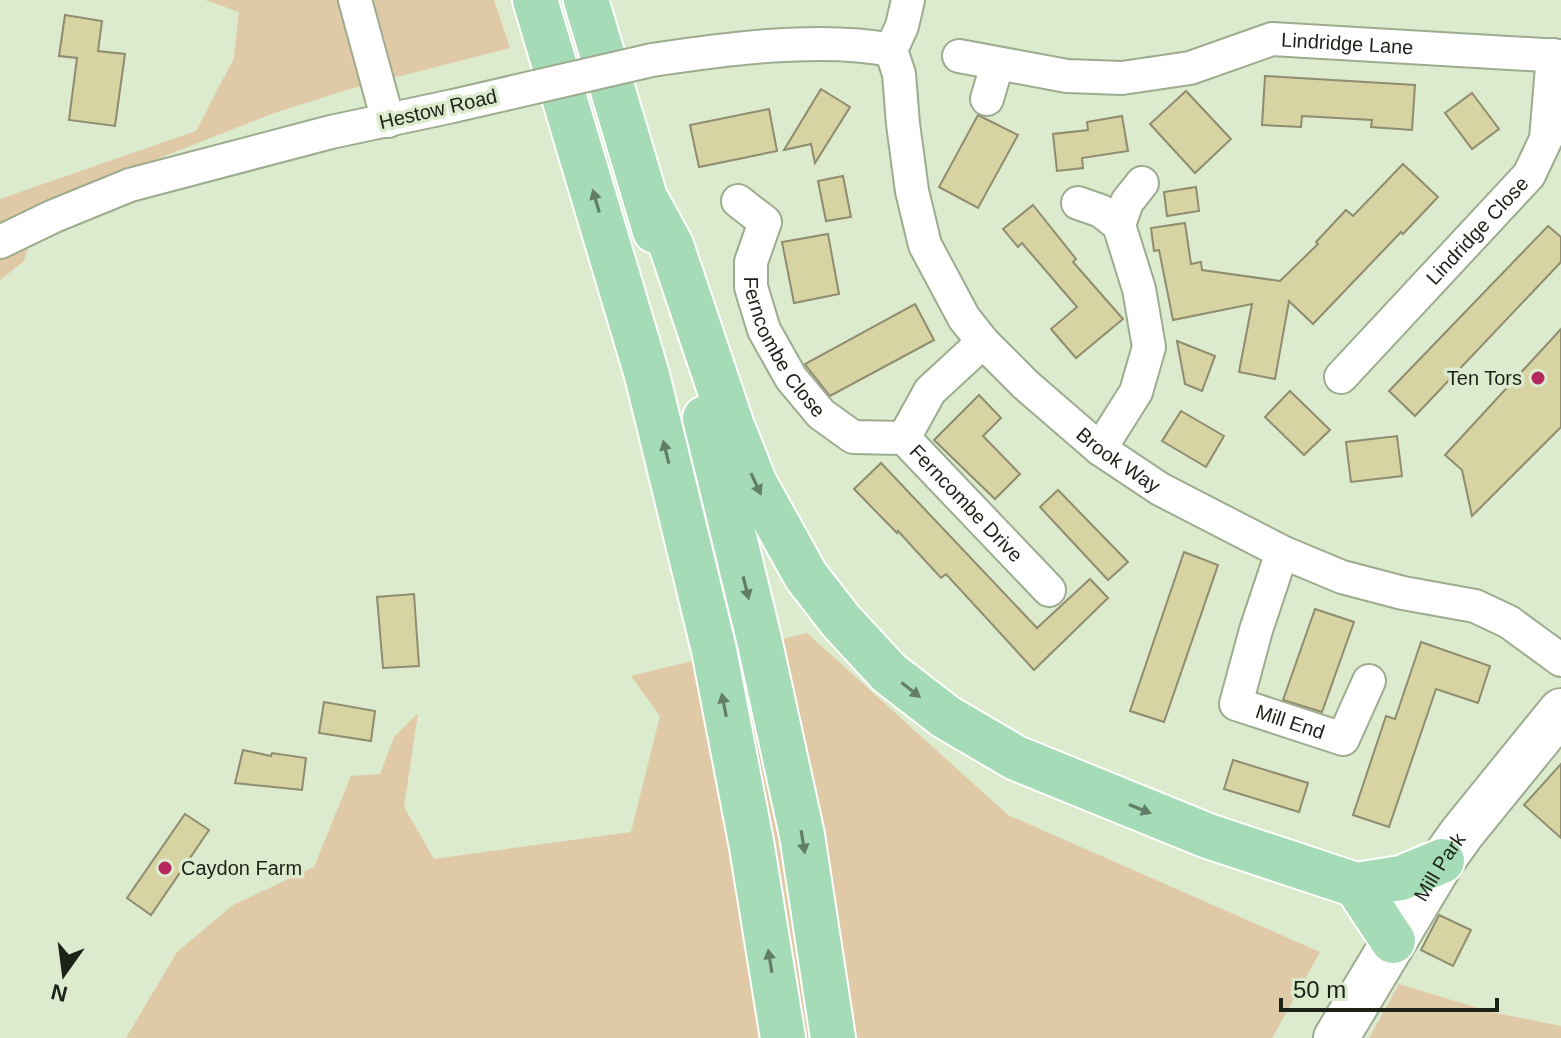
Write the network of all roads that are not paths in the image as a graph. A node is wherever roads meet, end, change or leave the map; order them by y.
1 (355, 0) edge
2 (535, 0) edge
3 (586, 0) edge
4 (908, 0) edge
5 (891, 50) junction
6 (1557, 55) edge
7 (959, 56) dead end
8 (997, 65) junction
9 (987, 99) dead end
10 (388, 121) junction
11 (1142, 183) dead end
12 (738, 201) dead end
13 (648, 203) junction
14 (1078, 203) dead end
15 (1119, 225) junction
16 (0, 242) edge
17 (983, 342) junction
18 (1341, 377) dead end
19 (904, 438) junction
20 (1100, 449) junction
21 (1282, 552) junction
22 (1049, 590) dead end
23 (1561, 660) edge
24 (1369, 681) dead end
25 (1561, 711) edge
26 (1442, 861) junction
27 (1356, 885) junction
28 (1393, 941) junction
29 (783, 1038) edge
30 (833, 1038) edge
31 (1336, 1038) edge

1 - 10 street
29 -> 2 highway
3 - 13 highway
4 - 5 street
5 - 10 street, Hestow Road, bridge
5 - 17 street, Brook Way
6 - 8 street, Lindridge Lane
6 - 18 street, Lindridge Close
7 - 8 street, Lindridge Lane
8 - 9 street
10 - 16 street, Hestow Road
11 - 15 street
12 - 19 street, Ferncombe Close
13 -> 27 highway
13 -> 30 highway
14 - 15 street
15 - 20 street
17 - 19 street, Ferncombe Drive
17 - 20 street, Brook Way
19 - 22 street, Ferncombe Drive
20 - 21 street, Brook Way
21 - 23 street, Brook Way
21 - 24 street, Mill End
25 - 26 main road, Mill Park
26 - 27 highway
26 - 28 main road, Mill Park
27 - 28 highway
28 - 31 main road, Mill Park

